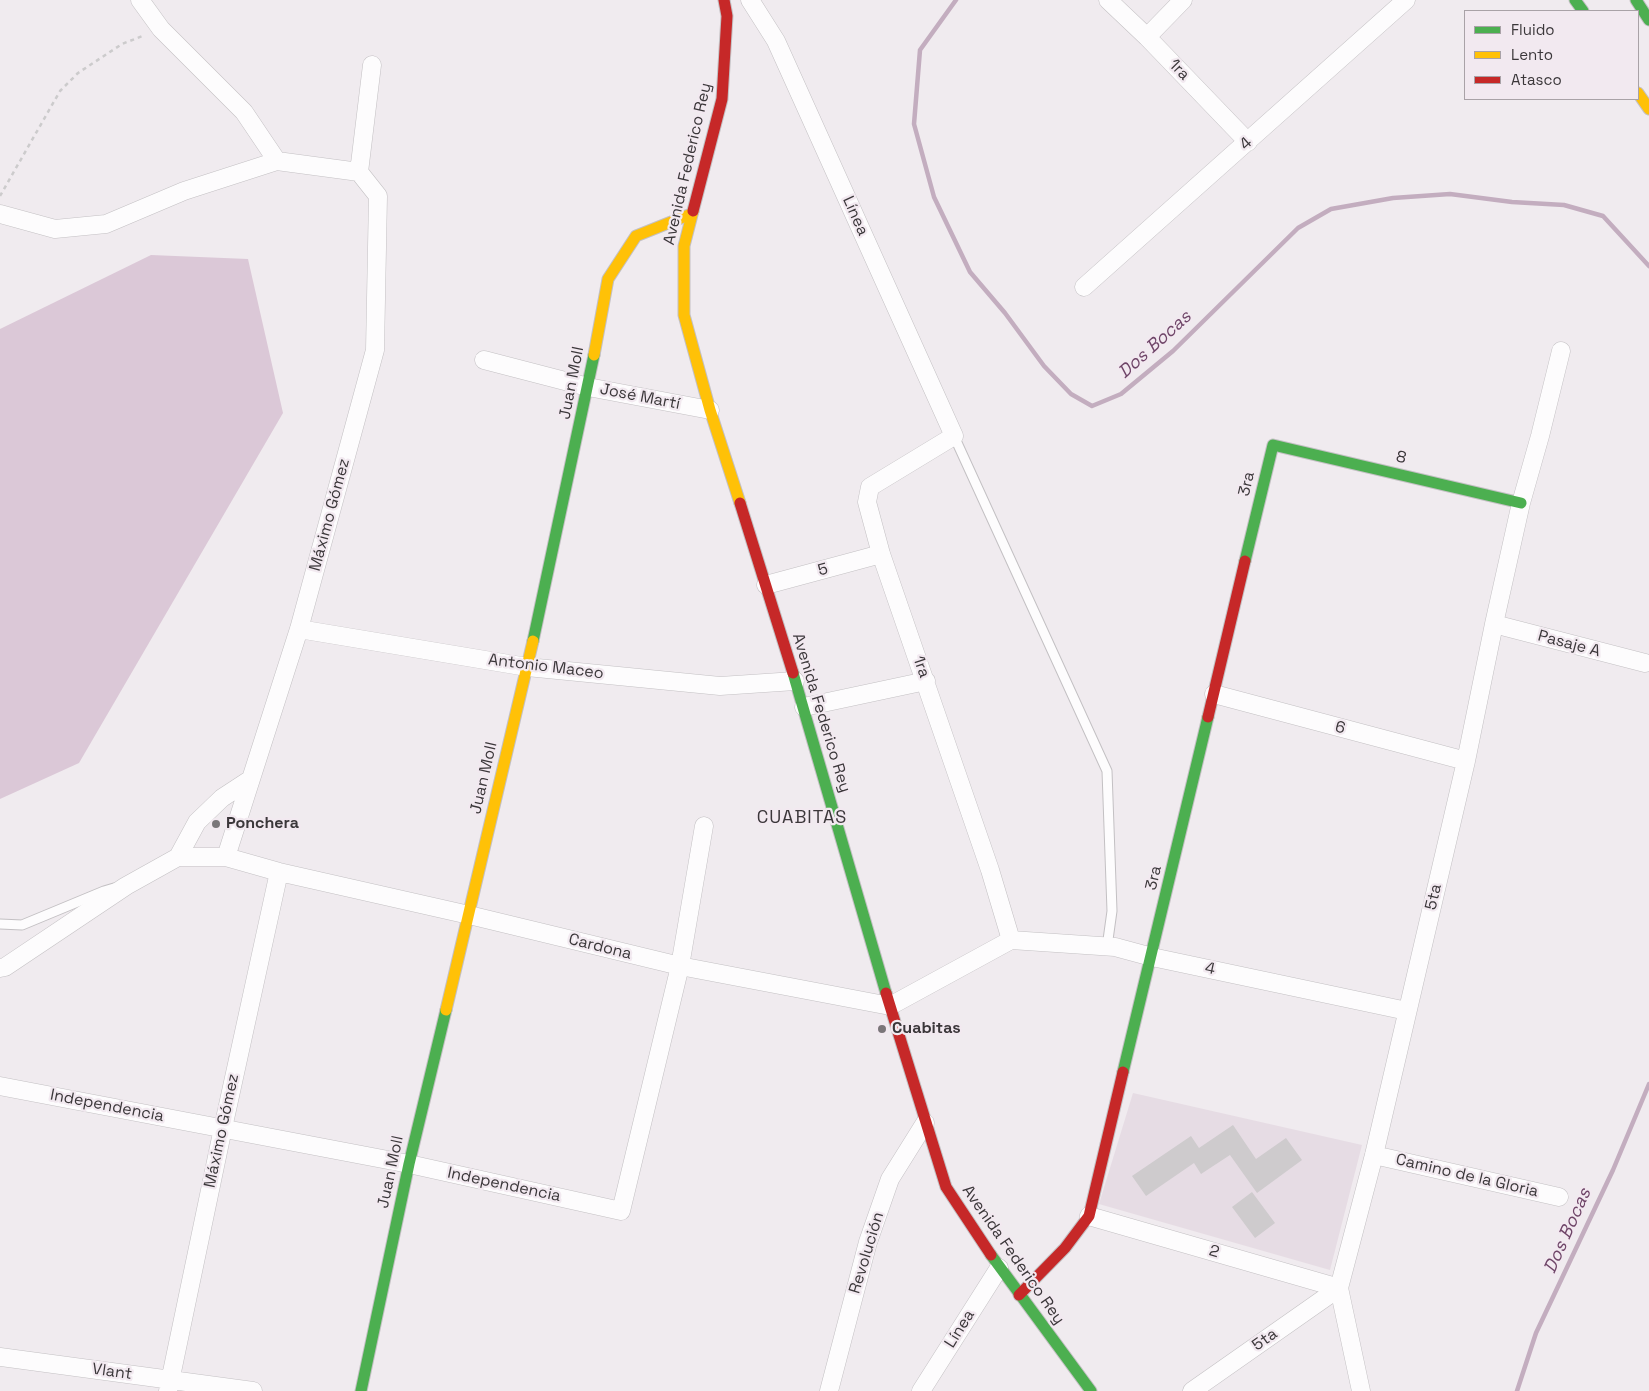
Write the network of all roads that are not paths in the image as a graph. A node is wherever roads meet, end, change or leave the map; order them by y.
1 (140, 0) edge
2 (724, 0) edge
3 (750, 0) edge
4 (1108, 0) edge
5 (1183, 0) edge
6 (1406, 0) edge
7 (1636, 0) edge
8 (1649, 20) edge
9 (1147, 37) junction
10 (372, 64) dead end
11 (1639, 94) edge
12 (1649, 109) edge
13 (1248, 142) junction
14 (276, 161) junction
15 (358, 172) junction
16 (0, 214) edge
17 (691, 214) junction
18 (1084, 287) dead end
19 (1561, 351) dead end
20 (484, 360) dead end
21 (588, 387) junction
22 (710, 410) junction
23 (954, 436) junction
24 (1273, 445) joint
25 (1521, 503) junction
26 (881, 554) junction
27 (766, 586) junction
28 (1494, 624) junction
29 (299, 629) junction
30 (1645, 663) dead end
31 (527, 667) junction
32 (795, 681) junction
33 (926, 681) junction
34 (1214, 694) junction
35 (804, 707) junction
36 (1466, 761) junction
37 (251, 779) junction
38 (704, 826) dead end
39 (178, 857) junction
40 (226, 857) junction
41 (280, 872) junction
42 (126, 886) junction
43 (469, 915) junction
44 (0, 924) edge
45 (1011, 940) junction
46 (1107, 947) junction
47 (1152, 956) junction
48 (680, 966) junction
49 (0, 968) edge
50 (890, 1006) junction
51 (1407, 1011) junction
52 (0, 1086) edge
53 (925, 1123) junction
54 (223, 1128) junction
55 (1374, 1155) junction
56 (408, 1164) junction
57 (1559, 1197) dead end
58 (1089, 1216) junction
59 (999, 1268) junction
60 (1339, 1288) junction
61 (1019, 1295) junction
62 (0, 1357) edge
63 (169, 1386) edge
64 (253, 1391) edge
65 (362, 1391) edge
66 (829, 1391) edge
67 (921, 1391) edge
68 (1091, 1391) edge
69 (1192, 1391) edge
70 (1361, 1391) edge

1 - 14 street
2 - 17 main road, Avenida Federico Rey
3 - 23 street, Línea
4 - 9 street, 1ra
5 - 9 street
6 - 13 street, 4
7 - 8 main road
9 - 13 street, 1ra
10 - 15 street
11 - 12 main road
13 - 18 street, 4
14 - 15 street
14 - 16 street
15 - 29 street, Máximo Gómez
17 - 21 main road, Juan Moll
17 - 22 main road, Avenida Federico Rey
19 - 25 street, 5ta
20 - 21 street, José Martí
21 - 22 street, José Martí
21 - 31 main road, Juan Moll
22 - 27 main road, Avenida Federico Rey
23 - 26 street, 1ra
23 - 46 lane
24 - 25 main road, 8
24 - 34 main road, 3ra
25 - 28 street, 5ta
26 - 27 street, 5
26 - 33 street, 1ra
27 - 32 main road, Avenida Federico Rey
28 - 30 street, Pasaje A
28 - 36 street, 5ta
29 - 31 street, Antonio Maceo
29 - 37 street, Máximo Gómez
31 - 32 street, Antonio Maceo
31 - 43 main road, Juan Moll
32 - 35 main road, Avenida Federico Rey
33 - 35 street
33 - 45 street, 1ra
34 - 36 street, 6
34 - 47 main road, 3ra
35 - 50 main road, Avenida Federico Rey
36 - 51 street, 5ta
37 - 39 street
37 - 40 street, Máximo Gómez
38 - 48 street, Independencia
39 - 40 street, Cardona
39 - 42 street
40 - 41 street, Cardona
41 - 43 street, Cardona
41 - 54 street, Máximo Gómez
42 - 44 lane
42 - 49 street
43 - 48 street, Cardona
43 - 56 main road, Juan Moll
45 - 46 street, 4
45 - 50 street
46 - 47 street, 4
47 - 51 street, 4
47 - 58 main road, 3ra
48 - 50 street, Cardona
48 - 56 street, Independencia
50 - 53 main road, Avenida Federico Rey
51 - 55 street, 5ta
52 - 54 street, Independencia
53 - 59 main road, Avenida Federico Rey
53 - 66 street, Revolución
54 - 56 street, Independencia
54 - 63 street, Máximo Gómez
55 - 57 street, Camino de la Gloria
55 - 60 street, 5ta
56 - 65 main road, Juan Moll
58 - 60 street, 2
58 - 61 main road, 3ra
59 - 61 main road, Avenida Federico Rey
59 - 67 street, Línea
60 - 69 street, 5ta
60 - 70 street, 5ta
61 - 68 main road, Avenida Federico Rey
62 - 63 street, Vlant
63 - 64 street, Vlant

